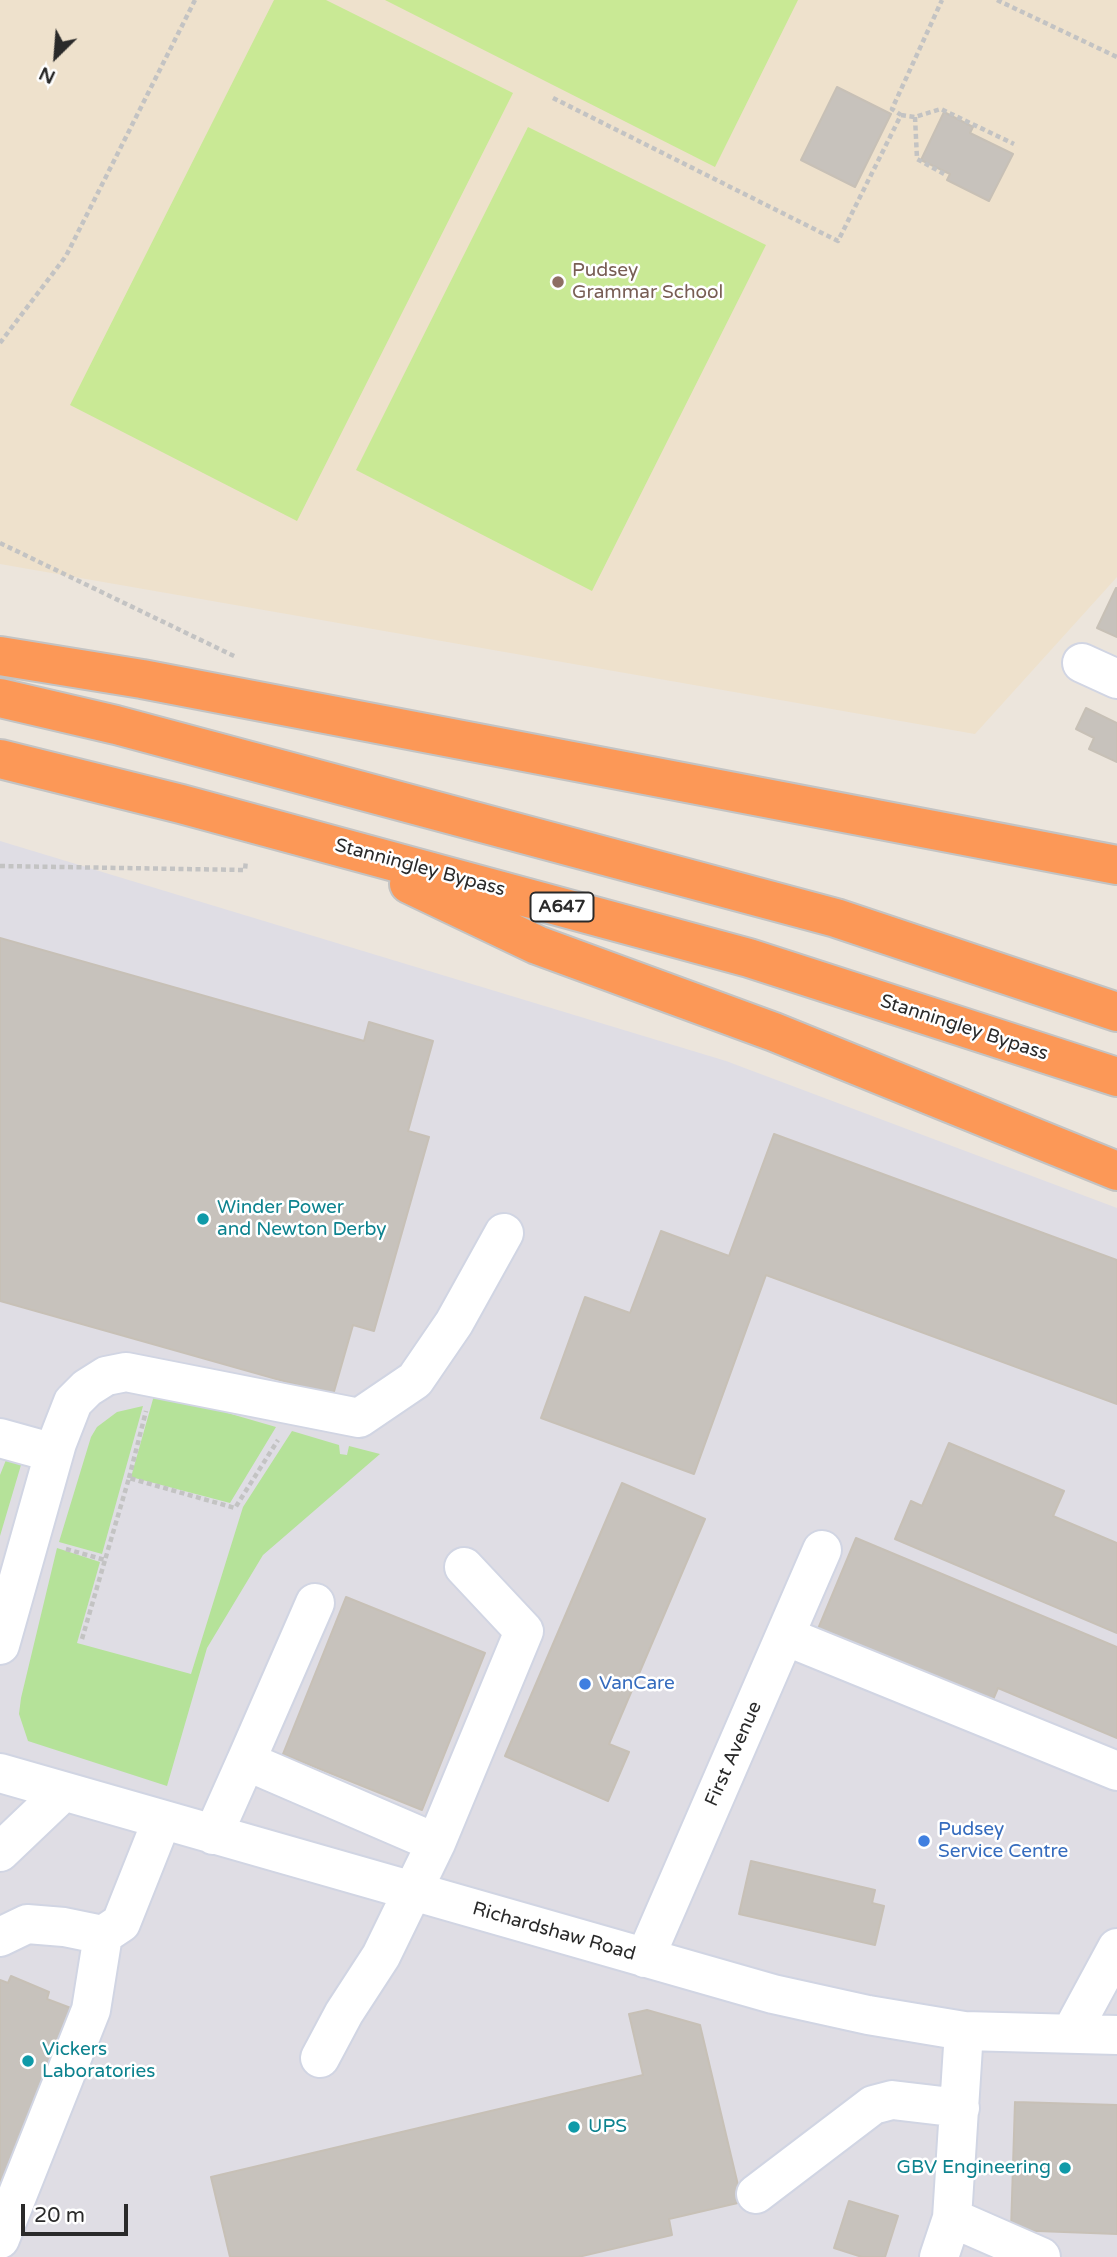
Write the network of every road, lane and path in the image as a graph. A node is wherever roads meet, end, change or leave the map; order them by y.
1 (195, 0) edge
2 (942, 0) edge
3 (997, 0) edge
4 (1117, 57) edge
5 (553, 98) dead end
6 (901, 115) junction
7 (915, 117) junction
8 (1014, 144) dead end
9 (946, 175) dead end
10 (0, 343) edge
11 (0, 543) edge
12 (0, 656) edge
13 (246, 662) dead end
14 (1083, 663) dead end
15 (1117, 679) edge
16 (0, 698) edge
17 (0, 759) edge
18 (318, 841) junction
19 (1117, 865) edge
20 (1117, 1012) edge
21 (1117, 1077) edge
22 (1117, 1171) edge
23 (504, 1233) dead end
24 (154, 1378) junction
25 (299, 1407) junction
26 (0, 1438) edge
27 (54, 1453) junction
28 (129, 1478) junction
29 (30, 1538) junction
30 (822, 1550) dead end
31 (105, 1560) junction
32 (464, 1567) dead end
33 (315, 1603) dead end
34 (785, 1636) junction
35 (82, 1639) dead end
36 (0, 1645) edge
37 (246, 1761) junction
38 (1117, 1771) edge
39 (0, 1773) edge
40 (63, 1792) junction
41 (162, 1820) junction
42 (213, 1835) junction
43 (436, 1843) junction
44 (0, 1852) edge
45 (414, 1892) junction
46 (103, 1935) junction
47 (0, 1937) edge
48 (1117, 1948) edge
49 (645, 1958) junction
50 (964, 2031) junction
51 (1071, 2033) junction
52 (1117, 2035) edge
53 (320, 2058) dead end
54 (960, 2108) junction
55 (756, 2194) dead end
56 (953, 2218) junction
57 (0, 2239) edge
58 (939, 2257) edge
59 (1041, 2257) edge

1 - 10 path
2 - 6 path
3 - 4 path
5 - 6 path
6 - 7 path
7 - 8 path
7 - 9 path
11 - 13 path
12 - 19 highway
14 - 15 street
16 - 20 highway
17 - 18 highway, Stanningley Bypass / A647
18 - 21 highway, Stanningley Bypass / A647
18 - 22 highway
23 - 25 street
24 - 25 street
24 - 27 street
24 - 28 path
25 - 28 path
26 - 27 street
27 - 29 street
28 - 31 path
29 - 31 path
29 - 36 street
30 - 34 street, First Avenue
31 - 35 path
32 - 43 street
33 - 37 street
34 - 38 street
34 - 49 street, First Avenue
37 - 42 street
37 - 43 street
39 - 40 street, Richardshaw Road
40 - 41 street, Richardshaw Road
40 - 44 street
41 - 42 street, Richardshaw Road
41 - 46 street
42 - 45 street, Richardshaw Road
43 - 45 street
45 - 49 street, Richardshaw Road
45 - 53 street
46 - 47 street
46 - 57 street
48 - 51 street
49 - 50 street, Richardshaw Road
50 - 51 street, Richardshaw Road
50 - 54 street
51 - 52 street, Richardshaw Road
54 - 55 street
54 - 56 street
56 - 58 street
56 - 59 street

